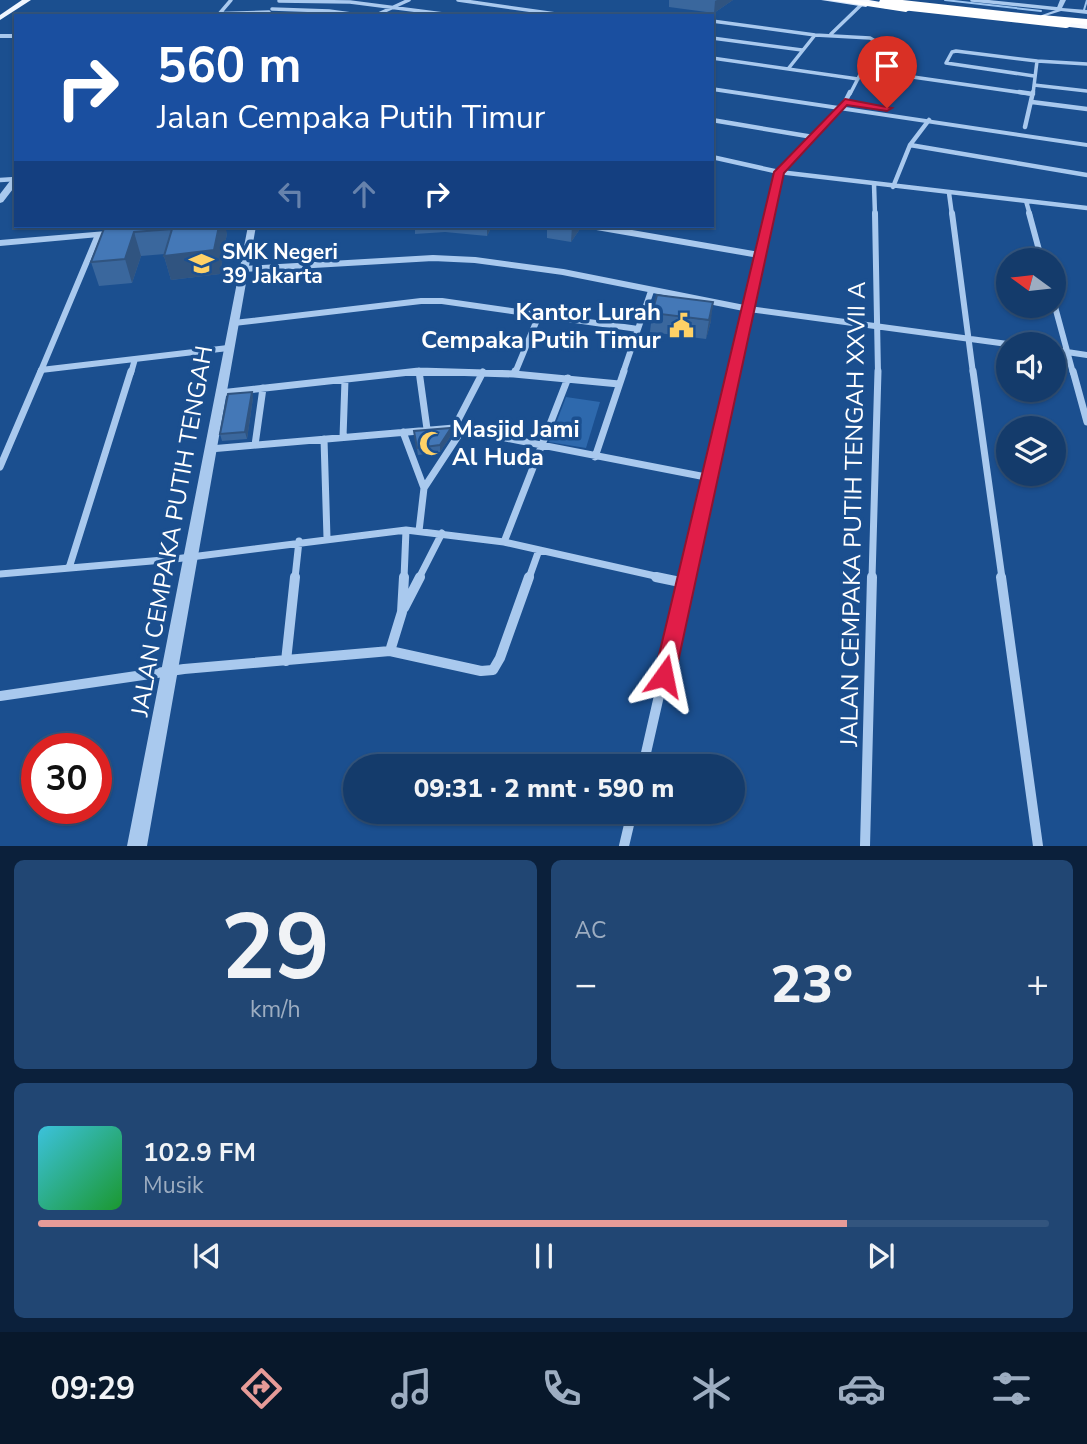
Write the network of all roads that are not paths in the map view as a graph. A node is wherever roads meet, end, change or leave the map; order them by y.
1 (231, 0) edge
2 (279, 0) edge
3 (410, 0) edge
4 (458, 0) edge
5 (824, 0) edge
6 (832, 0) edge
7 (849, 0) edge
8 (879, 0) edge
9 (897, 0) edge
10 (905, 0) edge
11 (1063, 0) edge
12 (1076, 0) edge
13 (22, 1) edge
14 (859, 2) edge
15 (927, 6) junction
16 (395, 7) junction
17 (970, 8) edge
18 (4, 10) edge
19 (271, 10) junction
20 (536, 11) junction
21 (1054, 12) junction
22 (220, 13) junction
23 (1005, 13) junction
24 (192, 14) edge
25 (268, 14) edge
26 (349, 14) edge
27 (379, 14) edge
28 (445, 14) edge
29 (532, 14) edge
30 (556, 14) edge
31 (0, 18) edge
32 (1083, 19) edge
33 (714, 21) edge
34 (1066, 23) junction
35 (831, 34) junction
36 (815, 35) junction
37 (714, 38) edge
38 (802, 50) junction
39 (714, 58) edge
40 (1037, 61) junction
41 (1087, 64) edge
42 (788, 69) junction
43 (864, 70) junction
44 (1034, 76) junction
45 (858, 79) junction
46 (931, 79) junction
47 (714, 82) edge
48 (1034, 85) junction
49 (714, 89) edge
50 (925, 89) dead end
51 (1087, 91) edge
52 (1033, 94) junction
53 (1032, 102) junction
54 (843, 105) junction
55 (1087, 109) edge
56 (714, 120) edge
57 (929, 120) junction
58 (1025, 127) junction
59 (1087, 136) edge
60 (813, 137) junction
61 (909, 145) junction
62 (1087, 145) edge
63 (714, 157) edge
64 (779, 172) junction
65 (1087, 175) edge
66 (14, 182) edge
67 (874, 184) junction
68 (893, 187) junction
69 (949, 193) junction
70 (0, 200) edge
71 (1026, 201) junction
72 (1087, 208) edge
73 (252, 228) edge
74 (605, 228) edge
75 (633, 228) edge
76 (630, 232) junction
77 (130, 233) edge
78 (97, 235) junction
79 (0, 243) edge
80 (1039, 248) edge
81 (759, 255) junction
82 (244, 269) junction
83 (651, 291) junction
84 (748, 309) junction
85 (539, 315) junction
86 (1058, 318) edge
87 (234, 323) junction
88 (879, 325) junction
89 (638, 330) junction
90 (970, 338) junction
91 (996, 342) edge
92 (228, 348) junction
93 (1067, 352) junction
94 (1087, 355) edge
95 (135, 359) junction
96 (41, 370) junction
97 (419, 370) junction
98 (483, 372) junction
99 (514, 374) junction
100 (568, 378) junction
101 (345, 380) junction
102 (619, 384) junction
103 (263, 388) junction
104 (220, 393) junction
105 (1087, 422) edge
106 (427, 429) junction
107 (458, 429) junction
108 (403, 432) junction
109 (343, 437) junction
110 (324, 439) junction
111 (255, 445) junction
112 (542, 446) junction
113 (210, 449) junction
114 (595, 457) junction
115 (0, 467) edge
116 (711, 478) junction
117 (424, 488) junction
118 (406, 530) junction
119 (419, 531) junction
120 (442, 533) junction
121 (327, 538) junction
122 (299, 541) junction
123 (504, 542) junction
124 (539, 550) junction
125 (190, 557) junction
126 (69, 568) junction
127 (0, 574) edge
128 (685, 583) junction
129 (402, 612) junction
130 (390, 651) junction
131 (286, 661) junction
132 (169, 671) junction
133 (0, 696) edge
134 (646, 754) edge
135 (629, 824) edge
136 (137, 845) edge
137 (624, 845) edge
138 (865, 845) edge
139 (1038, 845) edge

1 - 22 street
2 - 16 street
2 - 19 street
3 - 16 street
4 - 20 street
5 - 14 main road
6 - 34 highway, bridge
7 - 15 highway
8 - 23 highway, bridge
9 - 15 highway
10 - 23 highway, bridge
11 - 21 street
12 - 32 street
13 - 18 main road
13 - 31 main road
14 - 32 main road
14 - 34 highway, bridge
14 - 35 street
15 - 17 highway
16 - 27 street
16 - 28 street
17 - 21 highway
17 - 21 street
17 - 32 highway
19 - 22 street
19 - 25 street
19 - 26 street
20 - 29 street
20 - 30 street
21 - 32 highway
21 - 32 street
22 - 24 street
23 - 32 highway, bridge
32 - 34 highway
33 - 36 street
35 - 36 street
35 - 43 street
36 - 38 street
37 - 38 street
38 - 42 street
39 - 42 street
40 - 41 street
40 - 44 street
40 - 44 street
42 - 45 street
43 - 45 street
43 - 46 street
44 - 48 street
45 - 54 street
46 - 50 street
46 - 52 street
47 - 54 street
48 - 51 street
48 - 52 street
49 - 54 street
52 - 53 street
53 - 55 street
53 - 58 street
54 - 57 street
54 - 58 street
54 - 60 street
56 - 60 street
57 - 61 street
57 - 62 street
58 - 59 street
60 - 64 street
61 - 65 street
61 - 68 street
63 - 64 street
64 - 67 street
64 - 81 street
66 - 70 street
67 - 68 street
67 - 88 street, JALAN CEMPAKA PUTIH TENGAH XXVII A
68 - 69 street
69 - 71 street
69 - 90 street
71 - 72 street
71 - 80 street
73 - 82 street, JALAN CEMPAKA PUTIH TENGAH
74 - 76 street
75 - 76 street
76 - 81 street
77 - 78 street
78 - 79 street
78 - 96 street
81 - 84 street
82 - 83 street
82 - 87 street, JALAN CEMPAKA PUTIH TENGAH
83 - 84 street
83 - 89 street
84 - 88 street
84 - 116 street
85 - 87 street
85 - 89 street
85 - 99 street
86 - 93 street
87 - 92 street, JALAN CEMPAKA PUTIH TENGAH
88 - 90 street
88 - 138 street, JALAN CEMPAKA PUTIH TENGAH XXVII A
89 - 102 street
90 - 91 street
90 - 139 street
92 - 95 street
92 - 104 street, JALAN CEMPAKA PUTIH TENGAH
93 - 94 street
93 - 105 street
95 - 96 street
95 - 126 street
96 - 115 street
97 - 98 street
97 - 101 street
97 - 106 street
98 - 99 street
98 - 107 street
99 - 100 street
100 - 102 street
100 - 112 street
101 - 103 street
101 - 109 street
102 - 114 street
103 - 104 street
103 - 111 street
104 - 113 street, JALAN CEMPAKA PUTIH TENGAH
106 - 107 street
106 - 108 street
107 - 112 street
107 - 117 street
108 - 109 street
108 - 117 street
109 - 110 street
110 - 111 street
110 - 121 street
111 - 113 street
112 - 114 street
112 - 123 street
113 - 125 street, JALAN CEMPAKA PUTIH TENGAH
114 - 116 street
116 - 128 street
117 - 119 street
118 - 119 street
118 - 121 street
118 - 129 street
119 - 120 street
120 - 123 street
120 - 129 street
121 - 122 street
122 - 125 street
122 - 131 street
123 - 124 street
124 - 128 street
124 - 130 street
125 - 126 street
125 - 132 street, JALAN CEMPAKA PUTIH TENGAH
126 - 127 street
128 - 134 street
129 - 130 street
130 - 131 street
131 - 132 street
132 - 133 street
132 - 136 street, JALAN CEMPAKA PUTIH TENGAH
135 - 137 street

